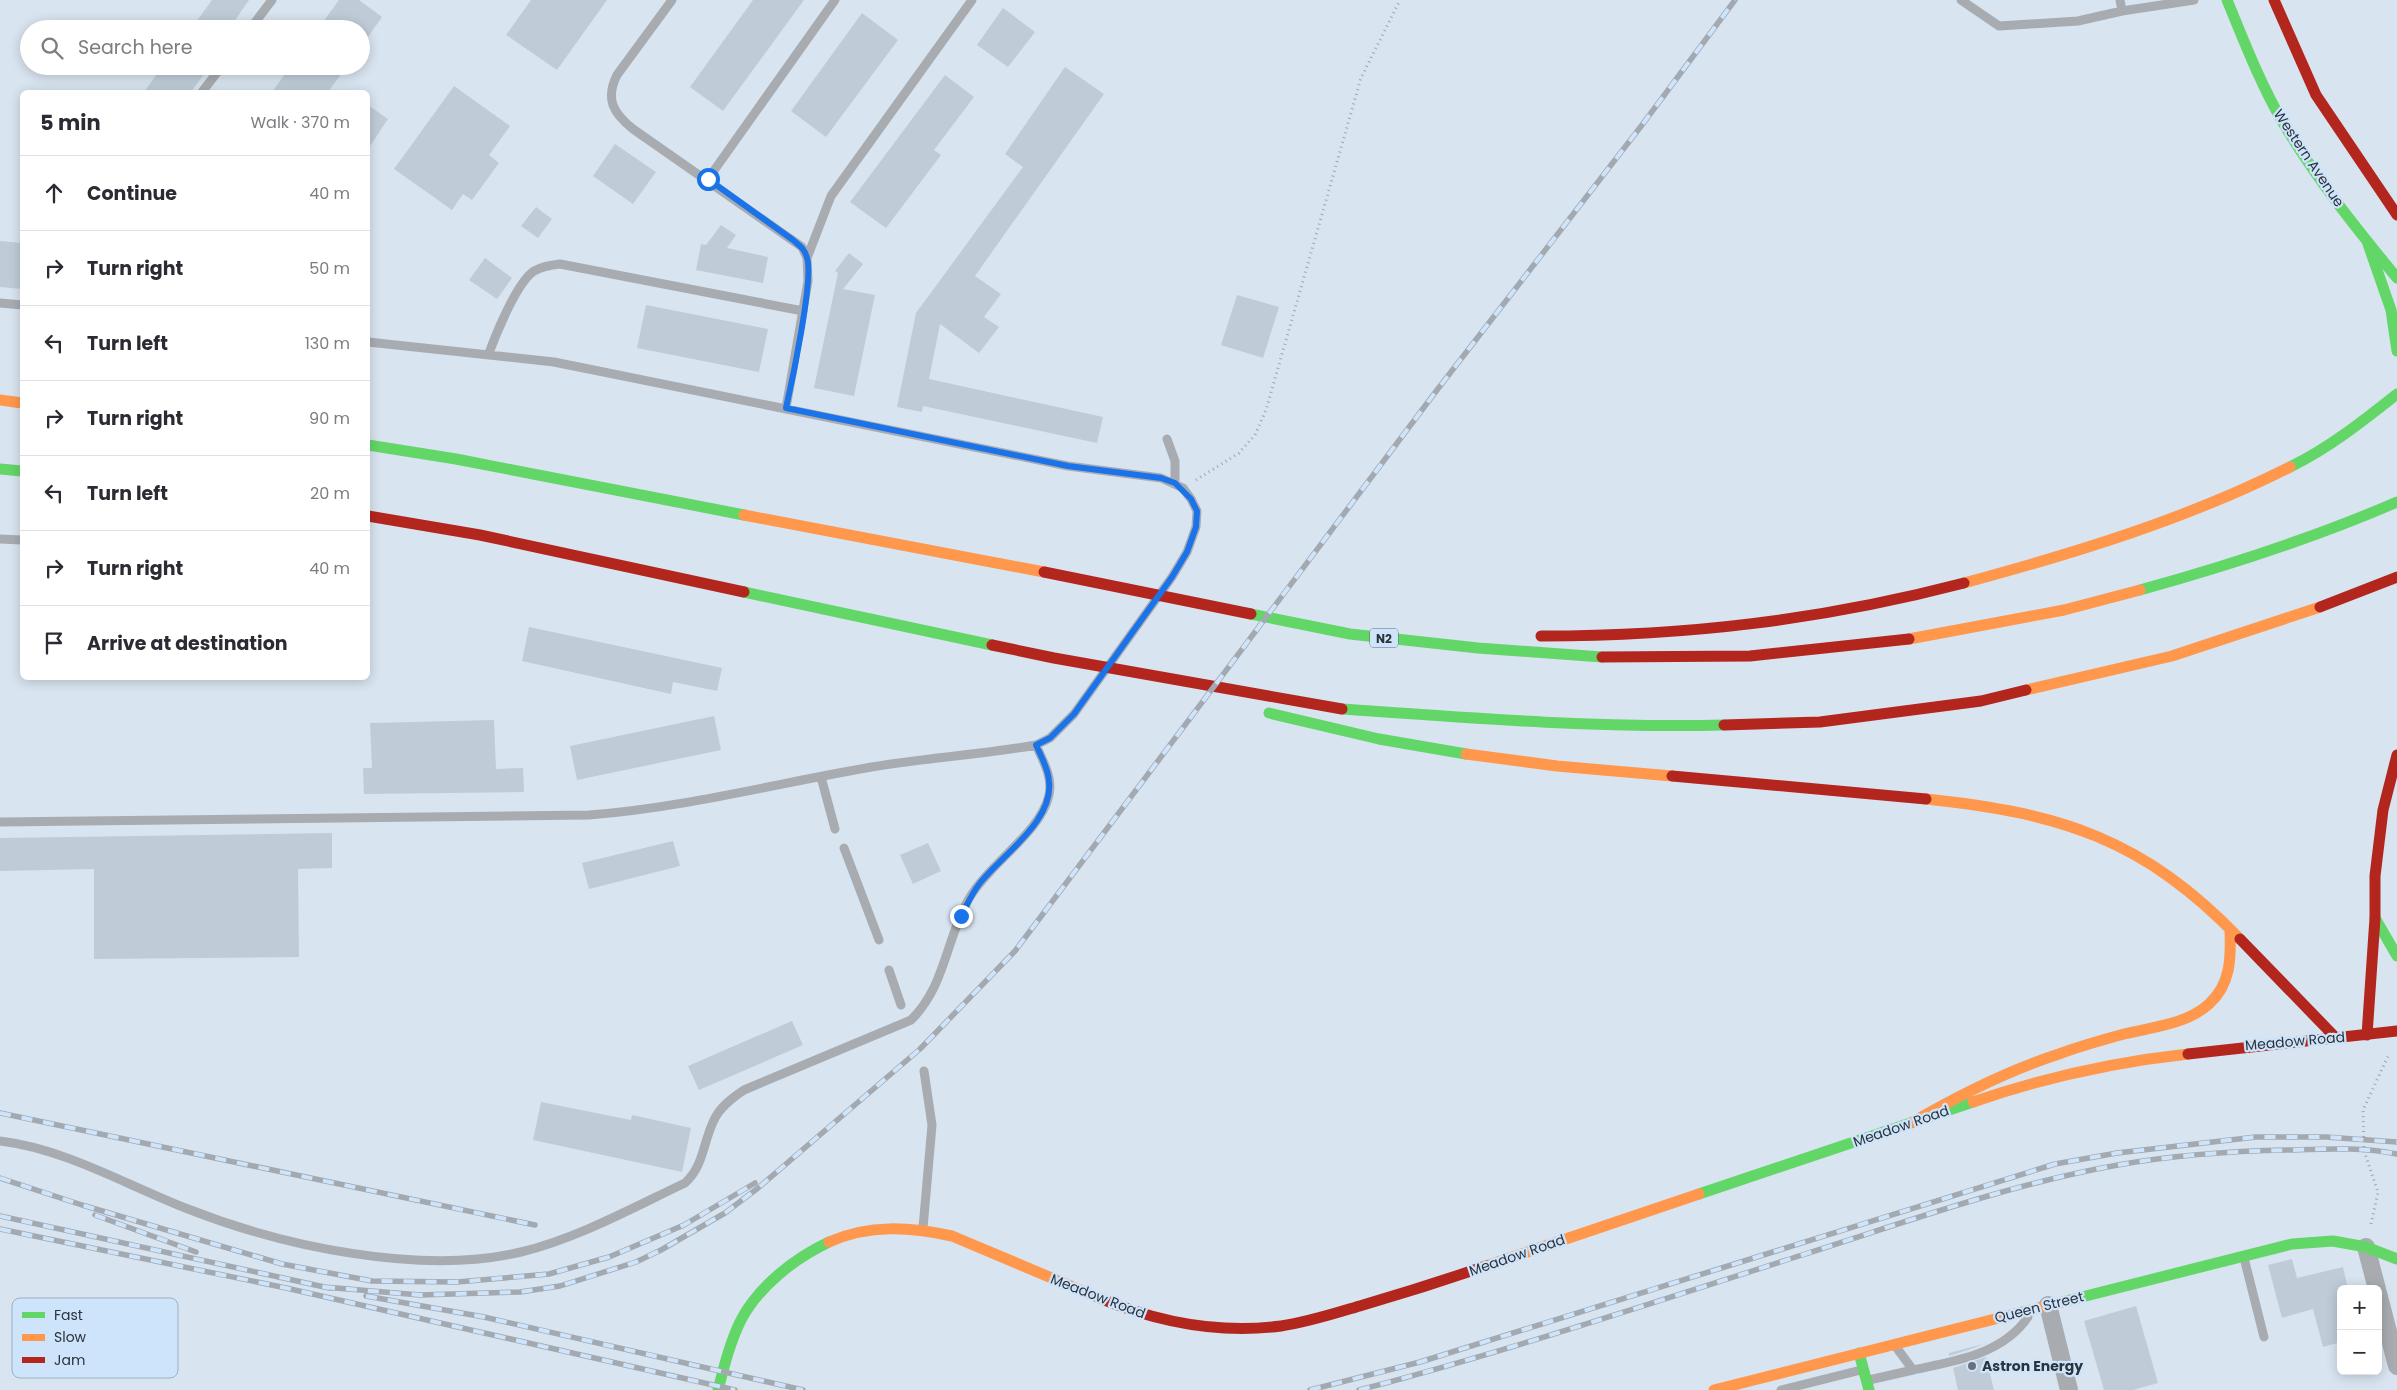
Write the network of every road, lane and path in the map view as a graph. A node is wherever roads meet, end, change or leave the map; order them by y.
1 (272, 0) edge
2 (672, 0) edge
3 (835, 0) edge
4 (972, 0) edge
5 (1400, 0) edge
6 (1961, 0) edge
7 (2120, 0) edge
8 (2194, 0) edge
9 (2228, 0) edge
10 (2274, 0) edge
11 (2122, 11) junction
12 (257, 20) edge
13 (215, 75) edge
14 (204, 90) edge
15 (708, 179) junction
16 (2397, 215) edge
17 (2368, 244) junction
18 (807, 258) junction
19 (2397, 278) edge
20 (0, 303) edge
21 (20, 306) edge
22 (803, 312) junction
23 (370, 342) edge
24 (2397, 351) edge
25 (489, 353) junction
26 (2394, 382) dead end
27 (2394, 398) edge
28 (0, 400) edge
29 (20, 402) edge
30 (786, 408) junction
31 (1167, 439) dead end
32 (370, 445) edge
33 (0, 469) edge
34 (20, 471) edge
35 (1179, 486) junction
36 (2397, 502) edge
37 (370, 516) edge
38 (0, 539) edge
39 (20, 540) edge
40 (2397, 577) edge
41 (1089, 581) junction
42 (1372, 624) dead end
43 (1533, 636) dead end
44 (1054, 658) junction
45 (1205, 696) dead end
46 (1261, 711) dead end
47 (1036, 745) junction
48 (2397, 755) edge
49 (821, 777) junction
50 (0, 822) edge
51 (835, 829) dead end
52 (844, 848) dead end
53 (2375, 918) junction
54 (2230, 930) junction
55 (879, 940) dead end
56 (2397, 956) edge
57 (889, 970) dead end
58 (902, 1005) dead end
59 (2397, 1031) edge
60 (2367, 1035) junction
61 (2335, 1038) junction
62 (2393, 1047) dead end
63 (924, 1070) dead end
64 (1911, 1122) junction
65 (0, 1141) edge
66 (923, 1229) junction
67 (2366, 1247) junction
68 (2243, 1256) junction
69 (2397, 1259) edge
70 (2376, 1285) edge
71 (2041, 1307) junction
72 (2382, 1308) edge
73 (2264, 1338) dead end
74 (1894, 1344) junction
75 (1860, 1353) junction
76 (2397, 1366) edge
77 (1864, 1369) junction
78 (1912, 1370) junction
79 (1868, 1386) edge
80 (718, 1390) edge
81 (1718, 1390) edge
82 (1781, 1390) edge
83 (2069, 1390) edge

1 - 12 lane
2 - 15 lane
3 - 15 lane
4 - 18 lane
5 - 35 path
6 - 11 lane
7 - 11 lane
8 - 11 lane
9 - 17 main road, Western Avenue
10 - 16 main road
13 - 14 lane
15 - 18 lane
17 - 19 main road, Western Avenue
17 - 24 main road
18 - 22 lane
20 - 21 lane
22 - 25 lane
22 - 30 lane
23 - 25 lane
25 - 30 lane
26 - 27 main road
27 - 43 main road
28 - 29 main road
30 - 35 lane
31 - 35 lane
32 - 41 main road, N2
33 - 34 main road
35 - 47 lane
36 - 41 main road, N2
37 - 44 main road
38 - 39 lane
40 - 44 main road
41 - 42 main road
44 - 45 main road
46 - 54 main road
47 - 49 lane
47 - 65 lane
48 - 53 main road
49 - 50 lane
49 - 51 lane
52 - 55 lane
53 - 56 main road
53 - 60 main road
54 - 61 main road
54 - 64 main road
57 - 58 lane
59 - 60 main road, Meadow Road
60 - 61 main road, Meadow Road
61 - 64 main road, Meadow Road
62 - 67 path
63 - 66 lane
64 - 66 main road, Meadow Road
66 - 80 main road, Meadow Road
67 - 68 main road, Queen Street
67 - 69 main road, Queen Street
67 - 70 street
68 - 71 main road, Queen Street
68 - 73 lane
71 - 74 main road, Queen Street
71 - 78 lane
71 - 83 street
72 - 76 street
74 - 75 main road, Queen Street
74 - 78 lane
75 - 77 main road
75 - 81 main road, Queen Street
77 - 79 main road
77 - 82 lane
78 - 79 lane

